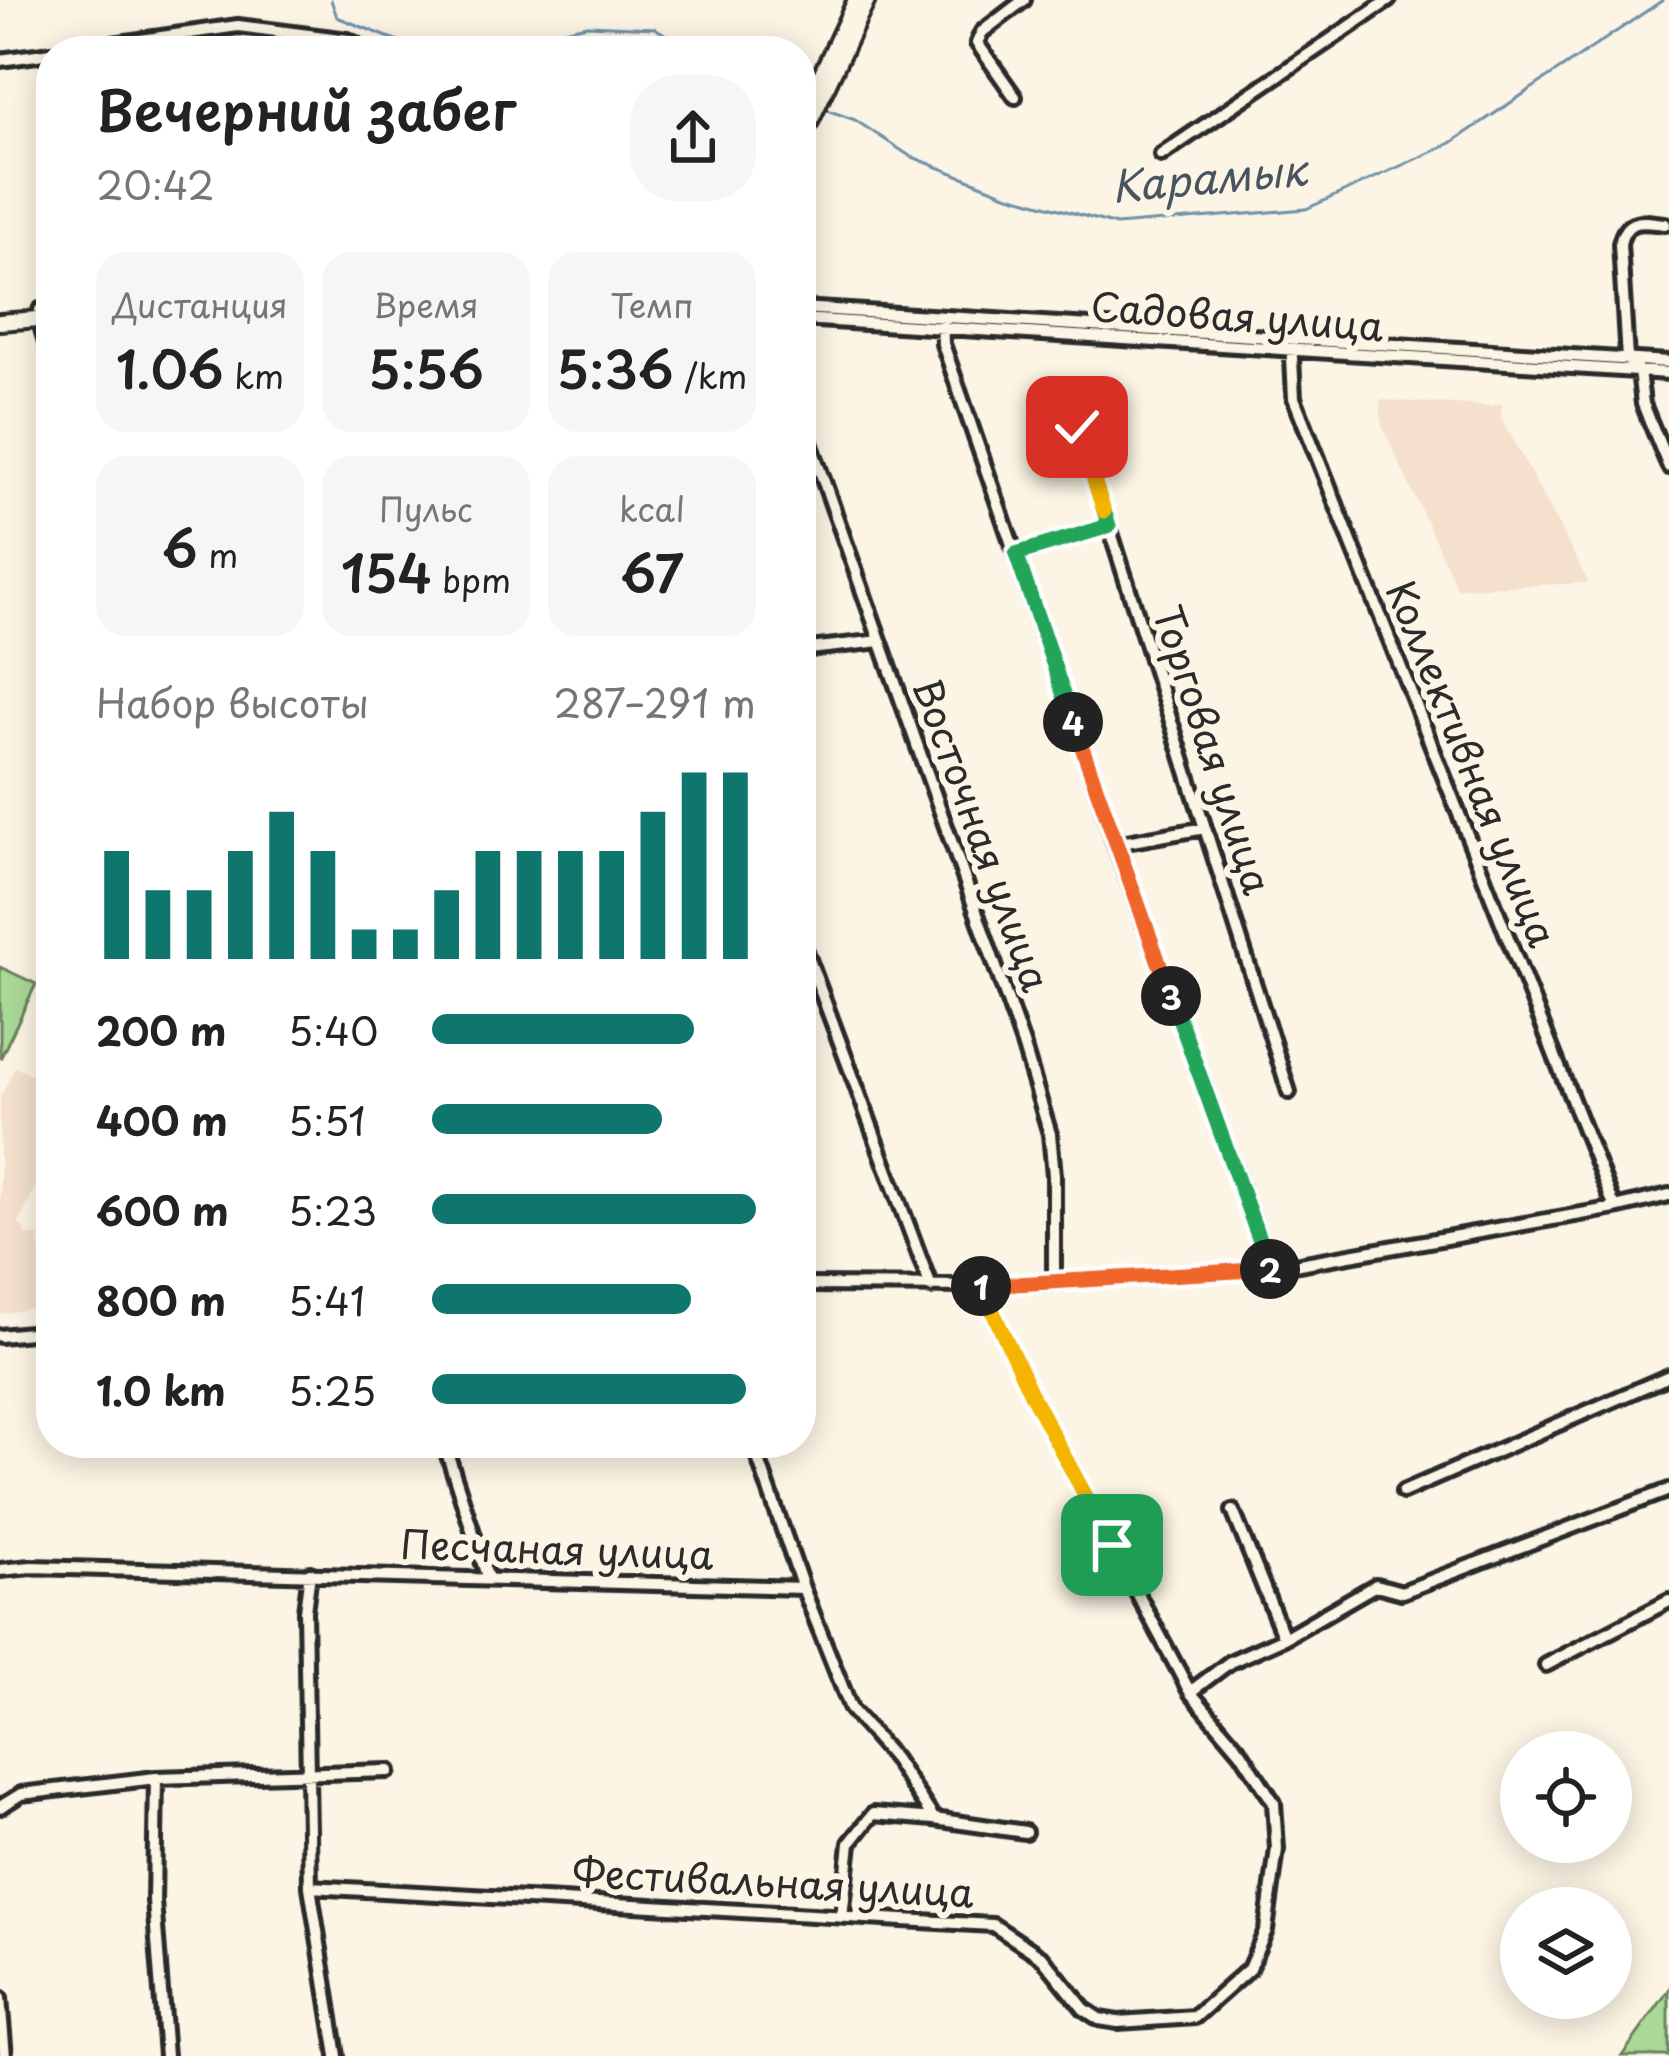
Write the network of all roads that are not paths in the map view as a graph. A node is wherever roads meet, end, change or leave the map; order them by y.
1 (856, 0) edge
2 (867, 0) edge
3 (1024, 0) edge
4 (1389, 0) edge
5 (168, 36) edge
6 (317, 36) edge
7 (36, 55) edge
8 (0, 60) edge
9 (823, 83) junction
10 (1015, 97) dead end
11 (816, 99) edge
12 (1161, 155) dead end
13 (1665, 224) dead end
14 (816, 309) edge
15 (36, 315) edge
16 (0, 317) edge
17 (816, 319) edge
18 (942, 322) junction
19 (1292, 345) junction
20 (1627, 359) junction
21 (1669, 362) edge
22 (1639, 371) junction
23 (1669, 373) edge
24 (1077, 427) dead end
25 (816, 460) edge
26 (1669, 467) edge
27 (1109, 526) junction
28 (1016, 554) junction
29 (880, 641) junction
30 (816, 648) edge
31 (1205, 828) junction
32 (1115, 844) junction
33 (816, 978) edge
34 (1289, 1093) dead end
35 (1669, 1195) edge
36 (1615, 1208) junction
37 (1270, 1270) junction
38 (1054, 1283) junction
39 (816, 1285) edge
40 (931, 1286) junction
41 (981, 1286) junction
42 (36, 1332) edge
43 (0, 1336) edge
44 (1669, 1376) edge
45 (449, 1458) edge
46 (758, 1458) edge
47 (1669, 1490) edge
48 (1403, 1492) dead end
49 (1233, 1511) dead end
50 (0, 1570) edge
51 (310, 1574) junction
52 (488, 1579) junction
53 (802, 1588) junction
54 (1669, 1600) edge
55 (1284, 1638) junction
56 (1546, 1665) dead end
57 (1190, 1692) junction
58 (389, 1772) dead end
59 (306, 1773) junction
60 (156, 1778) junction
61 (0, 1807) edge
62 (934, 1819) junction
63 (1025, 1832) dead end
64 (310, 1887) junction
65 (842, 1917) junction
66 (0, 1998) edge
67 (5, 2056) edge
68 (166, 2056) edge
69 (337, 2056) edge

1 - 9 main road
2 - 9 main road
3 - 10 street
4 - 12 street
5 - 6 street
7 - 8 street
9 - 11 main road
13 - 20 street
14 - 18 street, Садовая улица
15 - 16 main road
17 - 18 street, Садовая улица
18 - 19 street, Садовая улица
18 - 28 street
19 - 20 street, Садовая улица
19 - 22 street, Садовая улица
19 - 36 street, Коллективная улица
20 - 21 street, Садовая улица
20 - 22 street
22 - 23 street, Садовая улица
22 - 26 street
24 - 27 street, Торговая улица
25 - 29 street, Восточная улица
27 - 28 street
27 - 31 street, Торговая улица
28 - 32 street
29 - 30 street
29 - 38 street, Восточная улица
31 - 32 street
31 - 34 street, Торговая улица
32 - 37 street
33 - 40 street
35 - 36 street
36 - 37 street
37 - 38 street
38 - 41 street
39 - 40 street
40 - 41 street
41 - 57 street, Фестивальная улица
42 - 43 street
44 - 48 street
45 - 52 street
46 - 53 street
47 - 55 street
49 - 55 street
50 - 51 street, Песчаная улица
51 - 52 street, Песчаная улица
51 - 59 street
52 - 53 street, Песчаная улица
53 - 62 street
54 - 56 street
55 - 57 street
57 - 65 street, Фестивальная улица
58 - 59 street
59 - 60 street
59 - 64 street
60 - 61 street
60 - 68 street
62 - 63 street
62 - 65 street
64 - 65 street, Фестивальная улица
64 - 69 street
66 - 67 street

